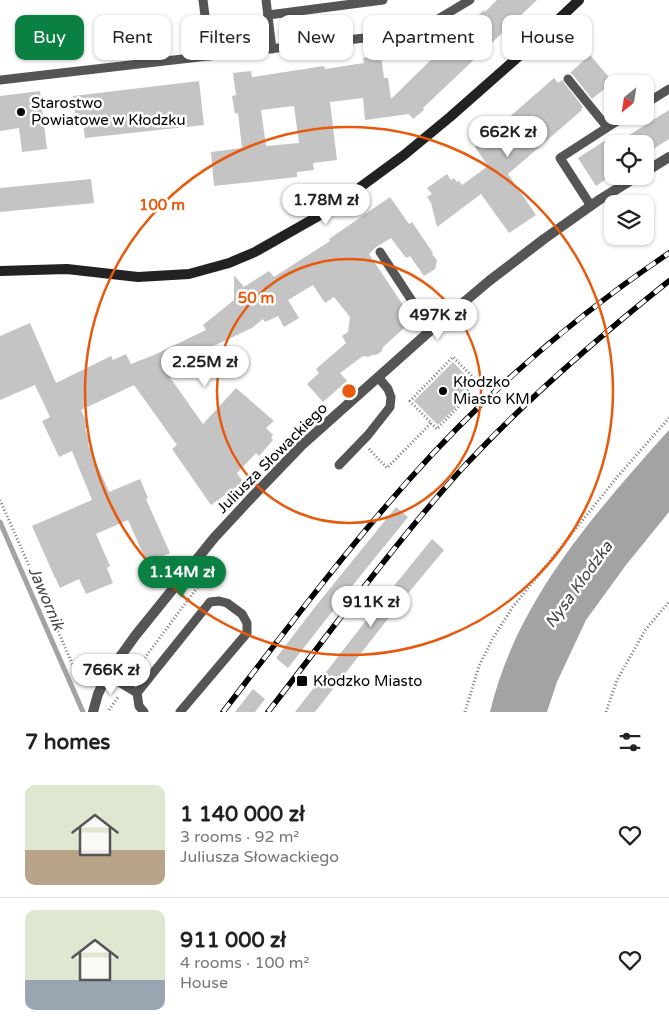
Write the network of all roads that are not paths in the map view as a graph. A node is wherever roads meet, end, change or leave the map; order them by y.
1 (203, 0) edge
2 (266, 0) edge
3 (383, 0) edge
4 (470, 0) edge
5 (579, 0) edge
6 (205, 15) edge
7 (268, 15) joint
8 (269, 24) edge
9 (269, 49) edge
10 (272, 49) junction
11 (181, 59) edge
12 (568, 79) dead end
13 (0, 80) edge
14 (669, 89) edge
15 (654, 98) edge
16 (611, 125) edge
17 (608, 127) junction
18 (669, 158) edge
19 (654, 167) edge
20 (624, 185) edge
21 (591, 206) junction
22 (380, 252) dead end
23 (0, 271) edge
24 (432, 330) junction
25 (378, 378) junction
26 (339, 465) dead end
27 (108, 675) junction
28 (137, 693) junction
29 (93, 711) edge
30 (144, 712) edge
31 (180, 712) edge

1 - 6 lane
2 - 7 lane
3 - 7 lane
4 - 10 lane
5 - 23 main road
8 - 10 lane
9 - 10 lane
11 - 13 lane
12 - 17 lane
14 - 15 lane
16 - 17 lane
17 - 21 lane
18 - 19 street
20 - 21 street, Juliusza Słowackiego
21 - 24 street, Juliusza Słowackiego
22 - 24 lane
24 - 25 street, Juliusza Słowackiego
25 - 26 lane
25 - 27 street, Juliusza Słowackiego
27 - 28 lane
27 - 29 street, Juliusza Słowackiego
28 - 30 lane
28 - 31 lane

